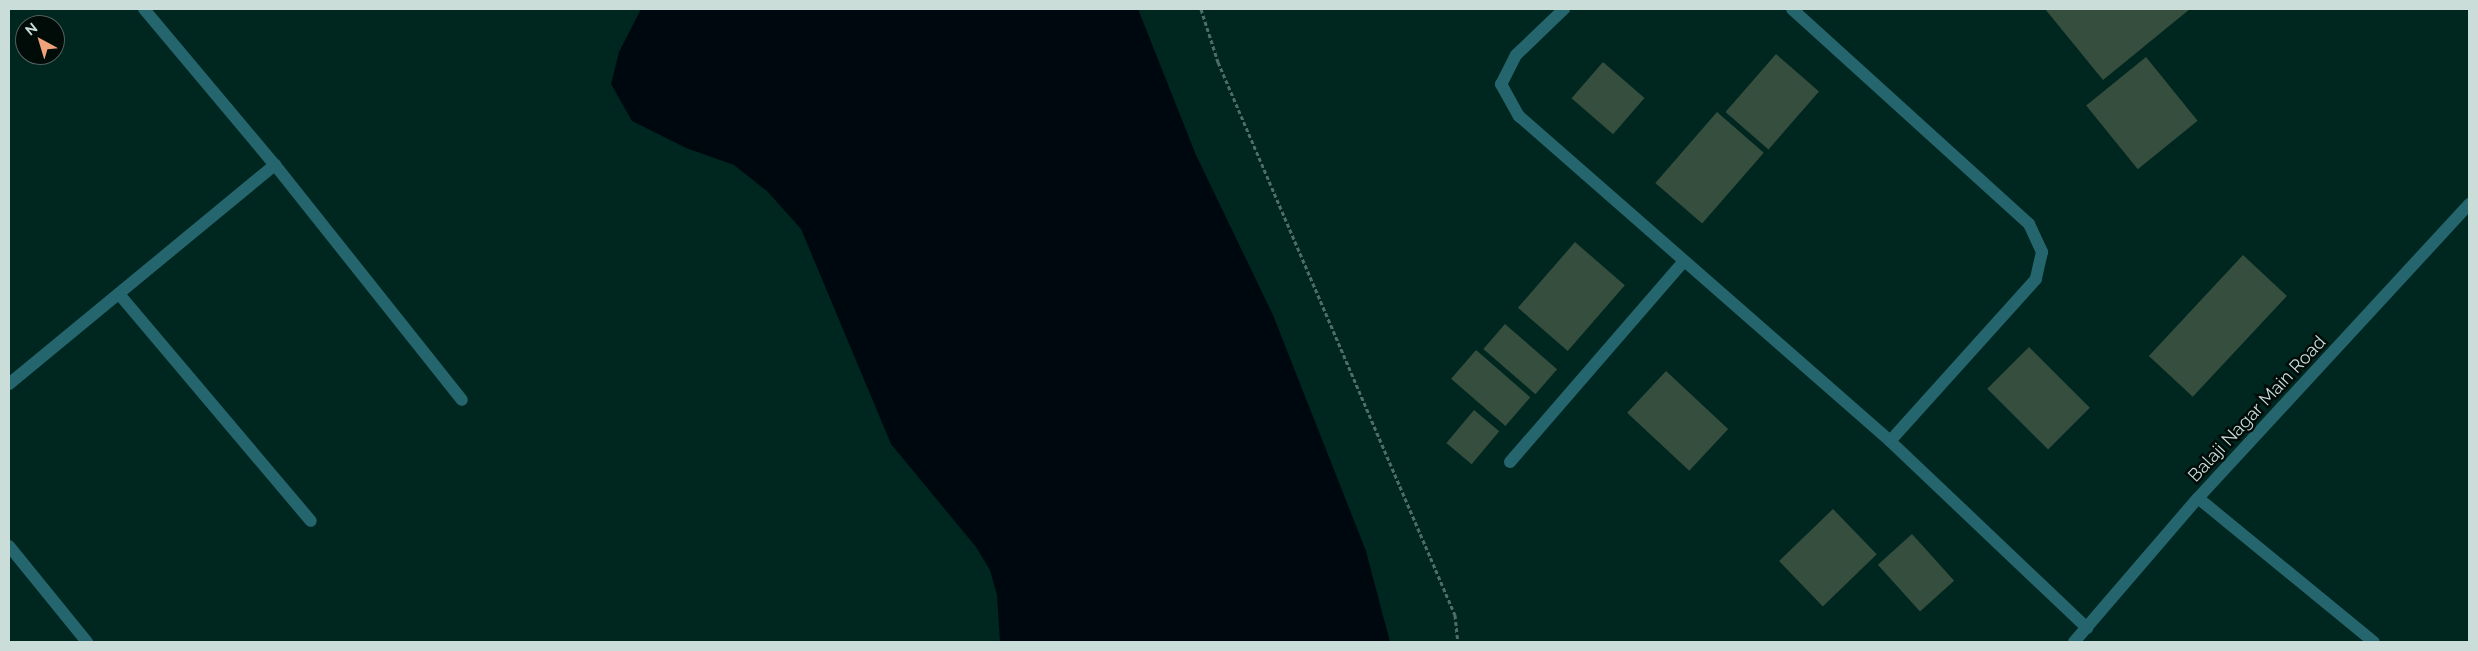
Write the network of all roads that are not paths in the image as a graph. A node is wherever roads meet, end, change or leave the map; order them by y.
1 (144, 9) edge
2 (1564, 9) edge
3 (1792, 9) edge
4 (275, 165) junction
5 (2469, 204) edge
6 (1684, 261) junction
7 (119, 294) junction
8 (9, 384) edge
9 (462, 400) dead end
10 (1890, 441) junction
11 (1510, 462) dead end
12 (2198, 498) junction
13 (311, 521) dead end
14 (9, 546) edge
15 (2086, 628) junction
16 (87, 642) edge
17 (2074, 642) edge
18 (2374, 642) edge

1 - 4 street
2 - 6 street
3 - 10 street
4 - 7 street
4 - 9 street
5 - 12 street, Balaji Nagar Main Road
6 - 10 street
6 - 11 street
7 - 8 street
7 - 13 street
10 - 15 street
12 - 15 street, Balaji Nagar Main Road
12 - 18 street
14 - 16 street
15 - 17 street, Balaji Nagar Main Road

